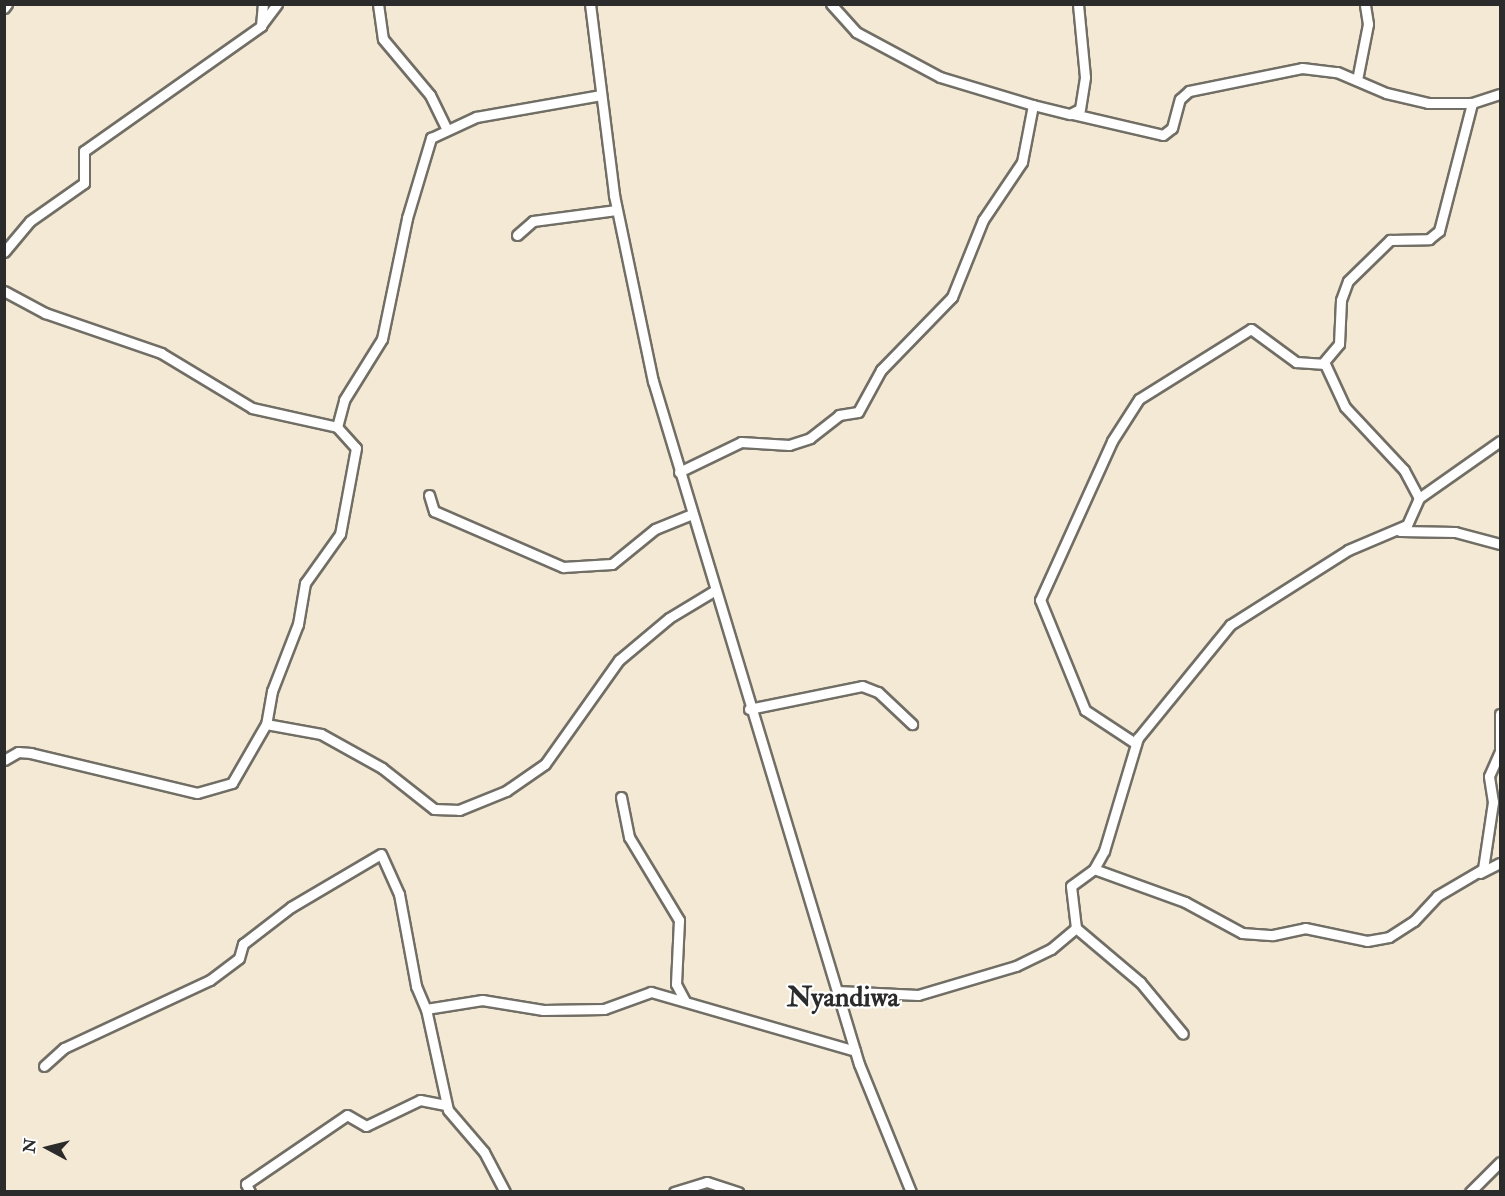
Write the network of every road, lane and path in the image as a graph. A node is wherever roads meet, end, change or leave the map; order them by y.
1 (7, 4) edge
2 (263, 4) edge
3 (277, 4) edge
4 (378, 4) edge
5 (590, 4) edge
6 (831, 4) edge
7 (1078, 4) edge
8 (1365, 4) edge
9 (4, 8) edge
10 (261, 26) junction
11 (1357, 80) junction
12 (1500, 94) edge
13 (601, 95) junction
14 (1472, 103) junction
15 (1033, 105) junction
16 (1073, 114) junction
17 (446, 128) junction
18 (616, 210) junction
19 (517, 235) dead end
20 (4, 252) edge
21 (4, 291) edge
22 (1323, 363) junction
23 (337, 427) junction
24 (1500, 441) edge
25 (679, 472) junction
26 (429, 495) dead end
27 (1419, 498) junction
28 (692, 514) junction
29 (1394, 532) junction
30 (1500, 544) edge
31 (714, 591) junction
32 (749, 709) junction
33 (1500, 714) edge
34 (266, 724) junction
35 (912, 724) dead end
36 (1135, 743) junction
37 (4, 760) edge
38 (621, 797) dead end
39 (1500, 862) edge
40 (1094, 869) junction
41 (1480, 873) junction
42 (1076, 928) junction
43 (837, 992) junction
44 (687, 1003) junction
45 (426, 1010) junction
46 (1183, 1034) dead end
47 (855, 1051) junction
48 (44, 1066) dead end
49 (446, 1105) junction
50 (1500, 1162) edge
51 (250, 1191) edge
52 (505, 1191) edge
53 (674, 1191) edge
54 (738, 1191) edge
55 (911, 1191) edge
56 (1470, 1191) edge

1 - 9 street
2 - 10 street
3 - 10 street
4 - 17 street
5 - 13 street
6 - 15 street
7 - 16 street
8 - 11 street
10 - 20 street
11 - 14 street
11 - 16 street
12 - 14 street
13 - 17 street
13 - 18 street
14 - 22 street
15 - 16 street
15 - 25 street
17 - 23 street
18 - 19 street
18 - 25 street
21 - 23 street
22 - 27 street
22 - 36 street
23 - 34 street
24 - 27 street
25 - 28 street
26 - 28 street
27 - 29 street
28 - 31 street
29 - 30 street
29 - 36 street
31 - 32 street
31 - 34 street
32 - 35 street
32 - 43 street
33 - 41 street
34 - 37 street
36 - 40 street
38 - 44 street
39 - 41 street
40 - 41 street
40 - 42 street
42 - 43 street
42 - 46 street
43 - 47 street
44 - 45 street
44 - 47 street
45 - 48 street
45 - 49 street
47 - 55 street
49 - 51 street
49 - 52 street
50 - 56 street
53 - 54 street

